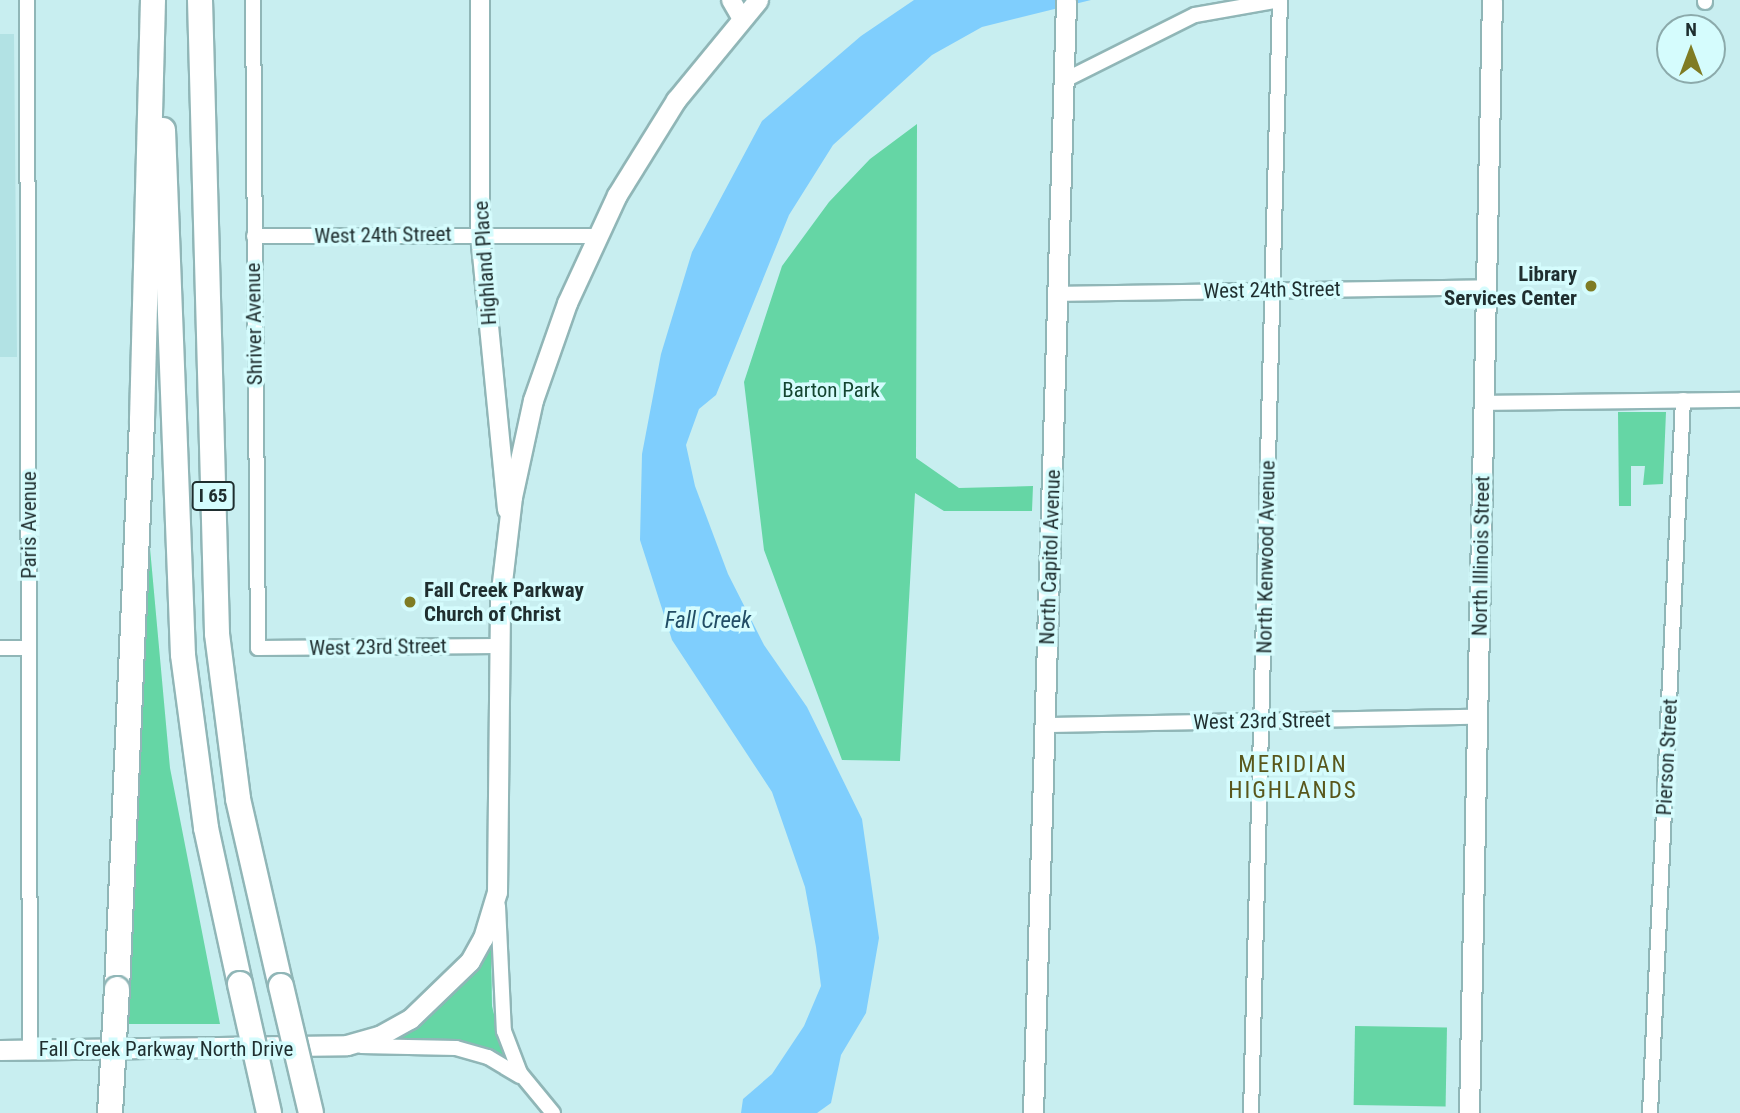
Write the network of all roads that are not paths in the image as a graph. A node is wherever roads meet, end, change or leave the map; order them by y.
1 (27, 0) edge
2 (155, 0) edge
3 (200, 0) edge
4 (253, 0) edge
5 (480, 0) edge
6 (758, 0) edge
7 (1066, 0) edge
8 (1280, 0) edge
9 (1492, 0) edge
10 (736, 8) edge
11 (1065, 80) junction
12 (480, 234) junction
13 (254, 236) junction
14 (596, 236) junction
15 (1485, 287) junction
16 (1272, 290) junction
17 (1058, 294) junction
18 (1683, 400) junction
19 (1740, 400) edge
20 (1484, 402) junction
21 (508, 525) junction
22 (498, 646) junction
23 (0, 648) edge
24 (29, 648) junction
25 (257, 648) joint
26 (1478, 717) junction
27 (1261, 720) junction
28 (1045, 725) junction
29 (498, 885) junction
30 (332, 1047) junction
31 (0, 1050) edge
32 (30, 1050) junction
33 (531, 1088) junction
34 (549, 1108) edge
35 (110, 1113) edge
36 (270, 1113) edge
37 (311, 1113) edge
38 (1033, 1113) edge
39 (1251, 1113) edge
40 (1469, 1113) edge
41 (1650, 1113) edge

1 - 24 street, Paris Avenue
2 - 35 highway, bridge
2 - 36 highway, I 65, bridge
3 - 37 highway, I 65, bridge
4 - 13 street, Shriver Avenue
5 - 12 street, Highland Place
6 - 10 main road, Fall Creek Parkway North Drive
7 - 11 main road, North Capitol Avenue
8 - 11 street
8 - 16 street, North Kenwood Avenue
9 - 15 main road, North Illinois Street
10 - 14 main road, Fall Creek Parkway North Drive
11 - 17 main road, North Capitol Avenue
12 - 13 street, West 24th Street
12 - 14 street, West 24th Street
12 - 21 street, Highland Place
13 - 25 street, Shriver Avenue
14 - 21 main road, Fall Creek Parkway North Drive
15 - 16 street, West 24th Street
15 - 20 main road, North Illinois Street
16 - 17 street, West 24th Street
16 - 27 street, North Kenwood Avenue
17 - 28 main road, North Capitol Avenue
18 - 19 street
18 - 20 street
18 - 41 street, Pierson Street
20 - 26 main road, North Illinois Street
21 - 22 main road, Fall Creek Parkway North Drive
22 - 25 street, West 23rd Street
22 - 29 main road, Fall Creek Parkway North Drive
23 - 24 street
24 - 32 street, Paris Avenue
26 - 27 street, West 23rd Street
26 - 40 main road, North Illinois Street
27 - 28 street, West 23rd Street
27 - 39 street, North Kenwood Avenue
28 - 38 main road, North Capitol Avenue
29 - 30 main road, Fall Creek Parkway North Drive
29 - 33 street
30 - 32 main road, Fall Creek Parkway North Drive
30 - 33 street
31 - 32 main road, Fall Creek Parkway North Drive
33 - 34 street

